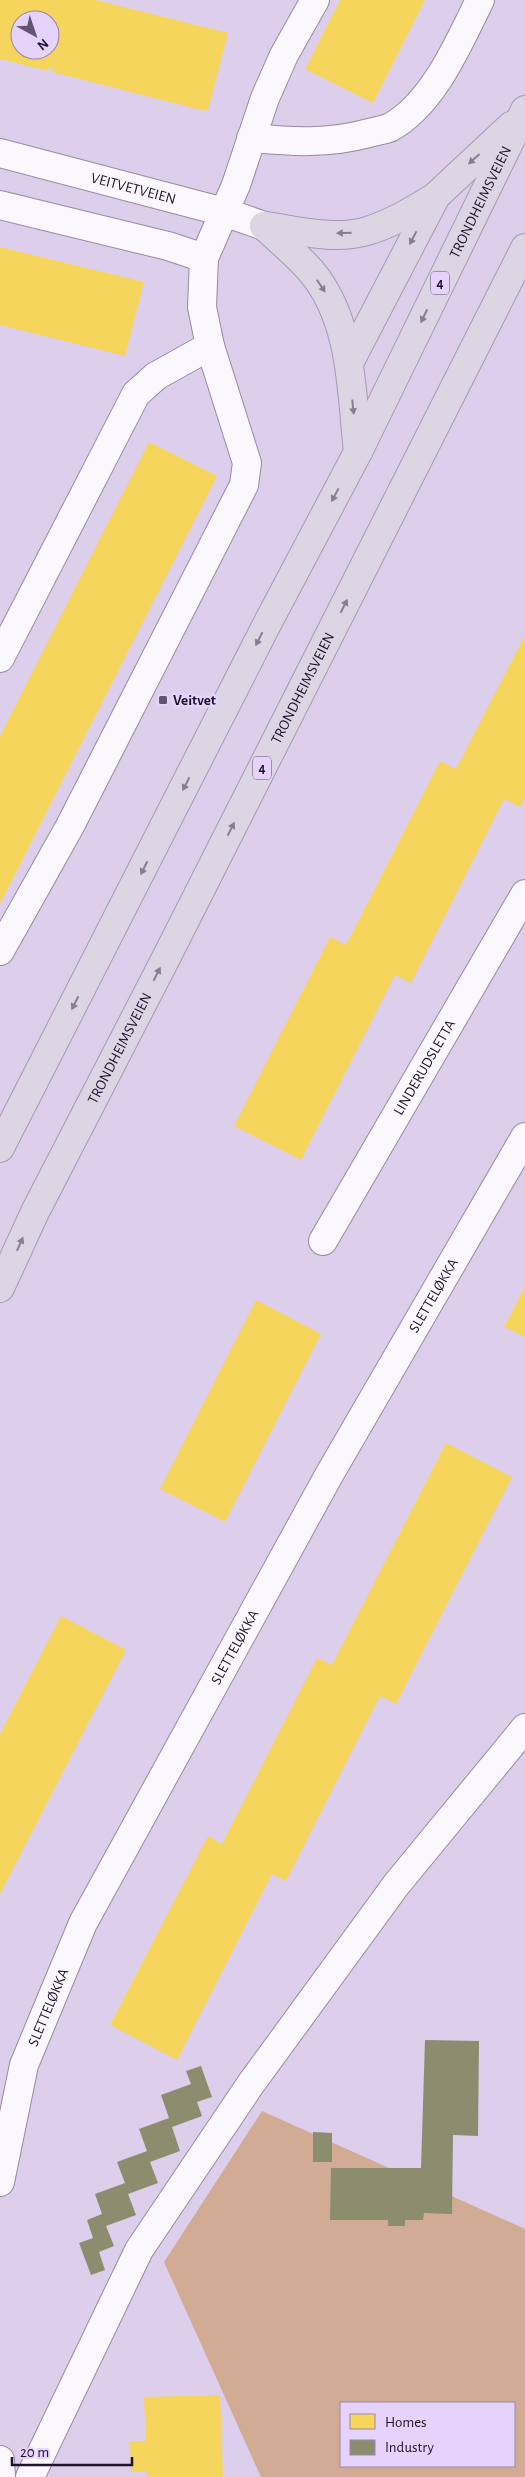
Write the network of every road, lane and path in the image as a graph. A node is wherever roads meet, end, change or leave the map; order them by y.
1 (315, 0) edge
2 (480, 0) edge
3 (524, 113) edge
4 (251, 138) junction
5 (0, 153) edge
6 (436, 196) junction
7 (0, 205) edge
8 (224, 212) junction
9 (264, 226) junction
10 (525, 248) edge
11 (204, 258) junction
12 (210, 346) junction
13 (348, 363) junction
14 (358, 452) junction
15 (0, 658) edge
16 (525, 894) edge
17 (0, 951) edge
18 (525, 1136) edge
19 (0, 1148) edge
20 (323, 1241) dead end
21 (0, 1288) edge
22 (525, 1728) edge
23 (0, 2182) edge
24 (0, 2460) edge
25 (1, 2477) edge
26 (30, 2477) edge

1 - 4 street
2 - 4 street
3 -> 6 highway
3 -> 14 highway, TRONDHEIMSVEIEN / 4
4 - 8 street
5 - 8 street, VEITVETVEIEN
6 -> 9 highway
6 -> 13 highway
7 - 11 street
8 - 9 street, VEITVETVEIEN
8 - 11 street
9 -> 13 highway
21 -> 10 highway, TRONDHEIMSVEIEN / 4
11 - 12 street
12 - 15 street
12 - 17 street
13 -> 14 highway
14 -> 19 highway, TRONDHEIMSVEIEN / 4
16 - 20 street, LINDERUDSLETTA
18 - 23 street, SLETTELØKKA
22 - 26 street
24 - 25 street

